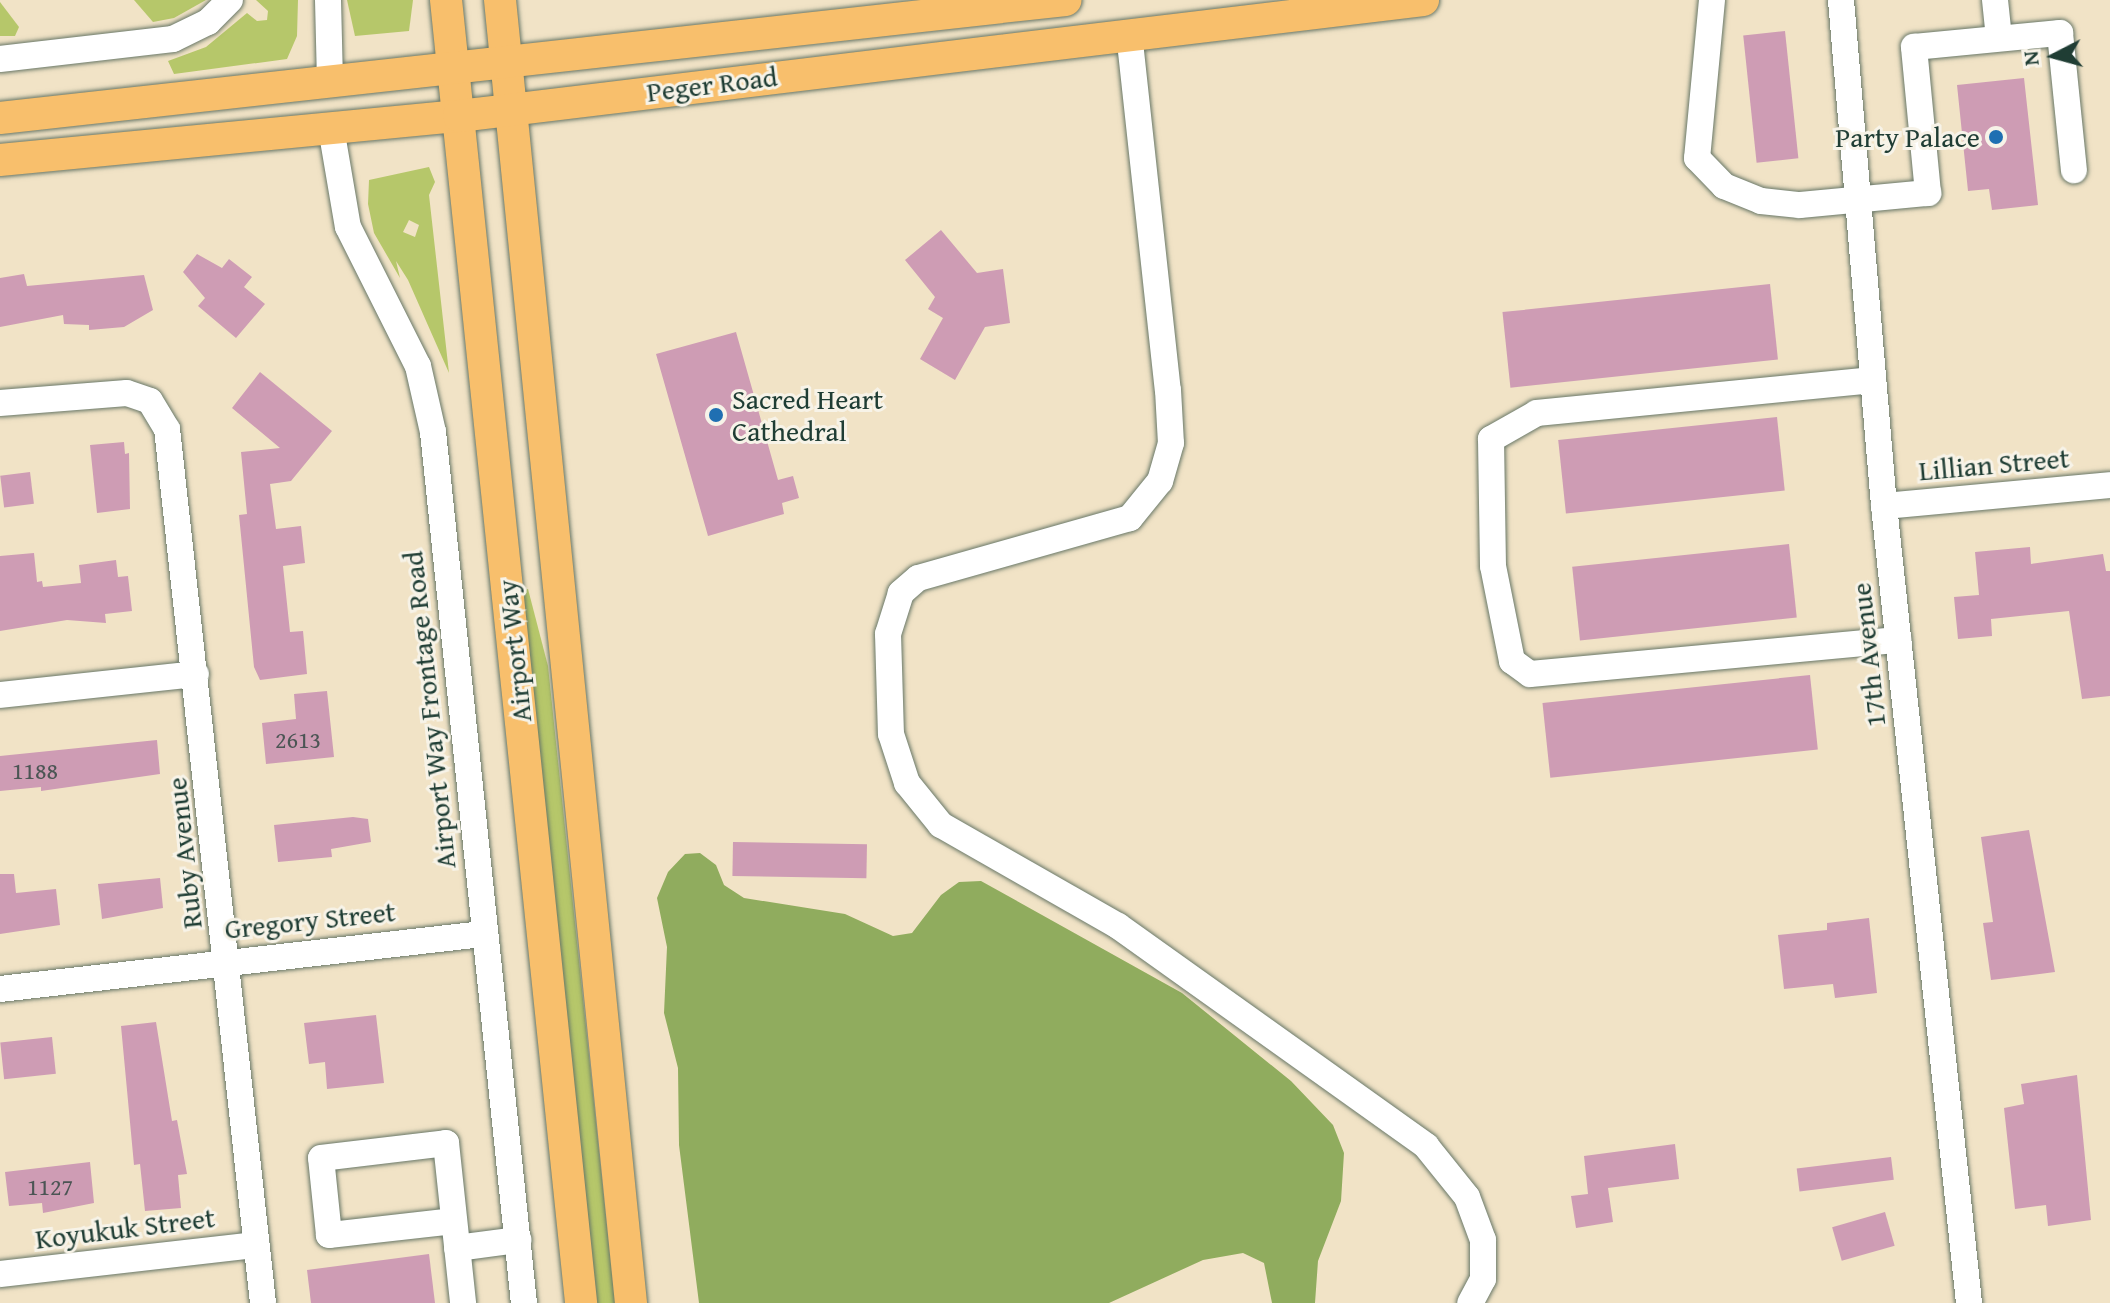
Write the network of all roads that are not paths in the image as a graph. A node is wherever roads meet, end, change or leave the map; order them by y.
1 (230, 0) edge
2 (328, 0) edge
3 (446, 0) edge
4 (500, 0) edge
5 (1065, 0) edge
6 (1712, 0) edge
7 (1841, 0) edge
8 (1995, 0) edge
9 (1411, 1) edge
10 (1129, 33) junction
11 (1999, 38) junction
12 (0, 59) edge
13 (507, 64) junction
14 (453, 66) junction
15 (330, 80) junction
16 (512, 109) junction
17 (459, 116) junction
18 (0, 118) edge
19 (331, 128) junction
20 (0, 160) edge
21 (2074, 170) dead end
22 (1857, 200) junction
23 (1873, 380) junction
24 (0, 403) edge
25 (2110, 485) edge
26 (1884, 506) junction
27 (1898, 640) junction
28 (196, 674) junction
29 (0, 695) edge
30 (484, 934) junction
31 (228, 961) junction
32 (0, 989) edge
33 (454, 1221) junction
34 (518, 1240) junction
35 (256, 1245) junction
36 (457, 1248) junction
37 (0, 1274) edge
38 (263, 1303) edge
39 (463, 1303) edge
40 (524, 1303) edge
41 (581, 1303) edge
42 (631, 1303) edge
43 (1470, 1303) edge
44 (1969, 1303) edge

1 - 12 street
2 - 15 street
3 - 14 main road, Airport Way
4 - 13 main road, Airport Way
5 - 13 main road, Peger Road
6 - 22 street
7 - 22 street, 17th Avenue
8 - 11 street
9 - 10 main road, Peger Road
10 - 16 main road, Peger Road
10 - 43 street
11 - 21 street
11 - 22 street
13 - 14 main road, Peger Road
13 - 16 main road, Airport Way
14 - 15 main road, Peger Road
14 - 17 main road, Airport Way
15 - 18 main road, Peger Road
16 - 17 main road, Peger Road
16 - 42 main road, Airport Way
17 - 19 main road, Peger Road
17 - 41 main road, Airport Way
19 - 20 main road, Peger Road
19 - 30 street, Airport Way Frontage Road
22 - 23 street, 17th Avenue
23 - 26 street, 17th Avenue
23 - 27 street
24 - 28 street, Ruby Avenue
25 - 26 street, Lillian Street
26 - 27 street, 17th Avenue
27 - 44 street, 17th Avenue
28 - 29 street
28 - 31 street, Ruby Avenue
30 - 31 street, Gregory Street
30 - 34 street, Airport Way Frontage Road
31 - 32 street, Gregory Street
31 - 35 street, Ruby Avenue
33 - 33 street
33 - 36 street
34 - 36 street
34 - 40 street, Airport Way Frontage Road
35 - 37 street, Koyukuk Street
35 - 38 street, Ruby Avenue
36 - 39 street

